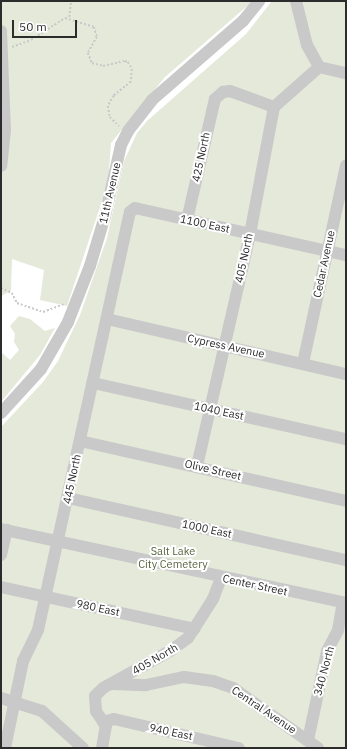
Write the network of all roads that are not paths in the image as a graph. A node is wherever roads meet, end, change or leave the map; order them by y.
1 (259, 1) edge
2 (296, 1) edge
3 (1, 31) edge
4 (320, 67) junction
5 (346, 73) edge
6 (274, 107) junction
7 (1, 166) edge
8 (346, 166) edge
9 (135, 208) joint
10 (187, 220) junction
11 (250, 234) junction
12 (326, 251) junction
13 (346, 255) edge
14 (107, 319) junction
15 (225, 346) junction
16 (303, 363) junction
17 (346, 374) edge
18 (93, 383) junction
19 (210, 409) junction
20 (1, 413) edge
21 (346, 439) edge
22 (80, 441) junction
23 (197, 466) junction
24 (68, 498) junction
25 (346, 501) edge
26 (4, 529) edge
27 (58, 541) junction
28 (1, 555) edge
29 (346, 560) edge
30 (221, 578) junction
31 (1, 587) edge
32 (46, 597) junction
33 (344, 603) edge
34 (195, 629) junction
35 (111, 684) junction
36 (1, 698) edge
37 (15, 701) junction
38 (104, 722) junction
39 (308, 740) junction
40 (72, 744) edge
41 (4, 748) edge
42 (82, 748) edge
43 (102, 748) edge
44 (239, 748) edge
45 (318, 748) edge

1 - 20 street, 11th Avenue
2 - 4 street
3 - 7 street
4 - 5 street
4 - 6 street
6 - 10 street, 425 North
6 - 11 street, 405 North
8 - 12 street, Cedar Avenue
9 - 10 street, 1100 East
9 - 14 street, 445 North
10 - 11 street, 1100 East
11 - 12 street, 1100 East
11 - 15 street, 405 North
12 - 13 street, 1100 East
12 - 16 street, Cedar Avenue
14 - 15 street, Cypress Avenue
14 - 18 street, 445 North
15 - 16 street, Cypress Avenue
15 - 19 street, 405 North
16 - 17 street, Cypress Avenue
18 - 19 street, 1040 East
18 - 22 street, 445 North
19 - 21 street, 1040 East
19 - 23 street, 405 North
22 - 23 street, Olive Street
22 - 24 street, 445 North
23 - 25 street, Olive Street
24 - 27 street, 445 North
24 - 29 street, 1000 East
26 - 27 street, Center Street
26 - 28 street
27 - 30 street, Center Street
27 - 32 street, 445 North
30 - 33 street, Center Street
30 - 34 street, 405 North
31 - 32 street, 980 East
32 - 34 street, 980 East
32 - 37 street, 445 North
33 - 39 street, 340 North
34 - 35 street, 405 North
35 - 38 street, 405 North
35 - 39 street, Central Avenue
36 - 37 street
37 - 40 street
37 - 41 street, 445 North
38 - 43 street
38 - 44 street, 940 East
39 - 45 street, Central Avenue
40 - 42 street

